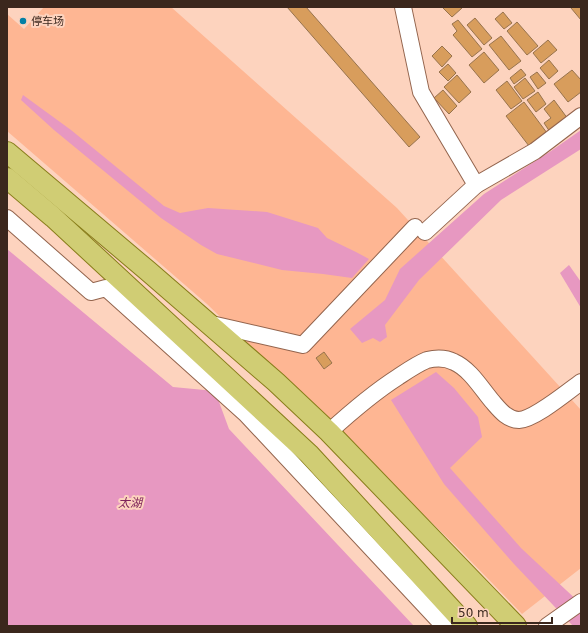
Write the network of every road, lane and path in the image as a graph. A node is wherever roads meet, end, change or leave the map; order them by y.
1 (403, 7) edge
2 (581, 116) edge
3 (7, 152) edge
4 (7, 178) edge
5 (476, 185) junction
6 (7, 218) edge
7 (207, 323) junction
8 (581, 382) edge
9 (329, 432) junction
10 (308, 454) junction
11 (581, 602) edge
12 (444, 626) edge
13 (466, 626) edge
14 (516, 626) edge
15 (547, 626) edge

1 - 5 street
2 - 5 street
3 - 7 main road
4 - 10 main road
5 - 7 street
6 - 12 street
7 - 9 main road
8 - 9 street
9 - 10 main road
9 - 14 main road
10 - 13 main road
11 - 15 street

